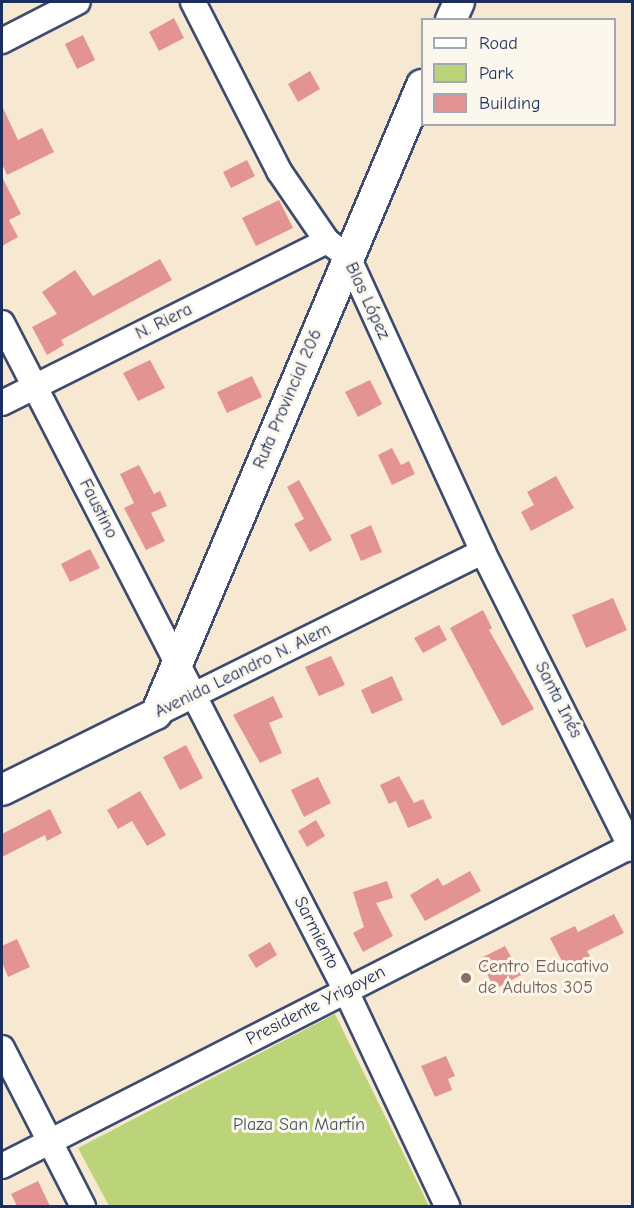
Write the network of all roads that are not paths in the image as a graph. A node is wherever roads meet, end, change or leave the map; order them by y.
1 (78, 2) edge
2 (193, 2) edge
3 (459, 2) edge
4 (452, 18) edge
5 (2, 41) edge
6 (421, 89) edge
7 (338, 249) junction
8 (2, 323) edge
9 (34, 387) junction
10 (2, 403) edge
11 (483, 552) junction
12 (177, 663) junction
13 (194, 696) junction
14 (156, 714) junction
15 (2, 790) edge
16 (632, 847) edge
17 (346, 991) junction
18 (2, 1048) edge
19 (51, 1142) junction
20 (2, 1166) edge
21 (83, 1206) edge
22 (447, 1206) edge

1 - 5 street
2 - 7 street, Blas López
3 - 4 main road
6 - 7 main road, Ruta Provincial 206
7 - 9 street, N. Riera
7 - 11 street, Blas López
7 - 12 main road, Ruta Provincial 206
8 - 9 street, Faustino
9 - 10 street, N. Riera
9 - 12 street, Faustino
11 - 13 street, Avenida Leandro N. Alem
11 - 16 street, Santa Inés
12 - 13 street, Faustino
12 - 14 main road, Ruta Provincial 206
13 - 14 street, Avenida Leandro N. Alem
13 - 17 street, Sarmiento
14 - 15 main road, Avenida Leandro N. Alem
16 - 17 street, Presidente Yrigoyen
17 - 19 street, Presidente Yrigoyen
17 - 22 street, Sarmiento
18 - 19 street
19 - 20 street, Presidente Yrigoyen
19 - 21 street

